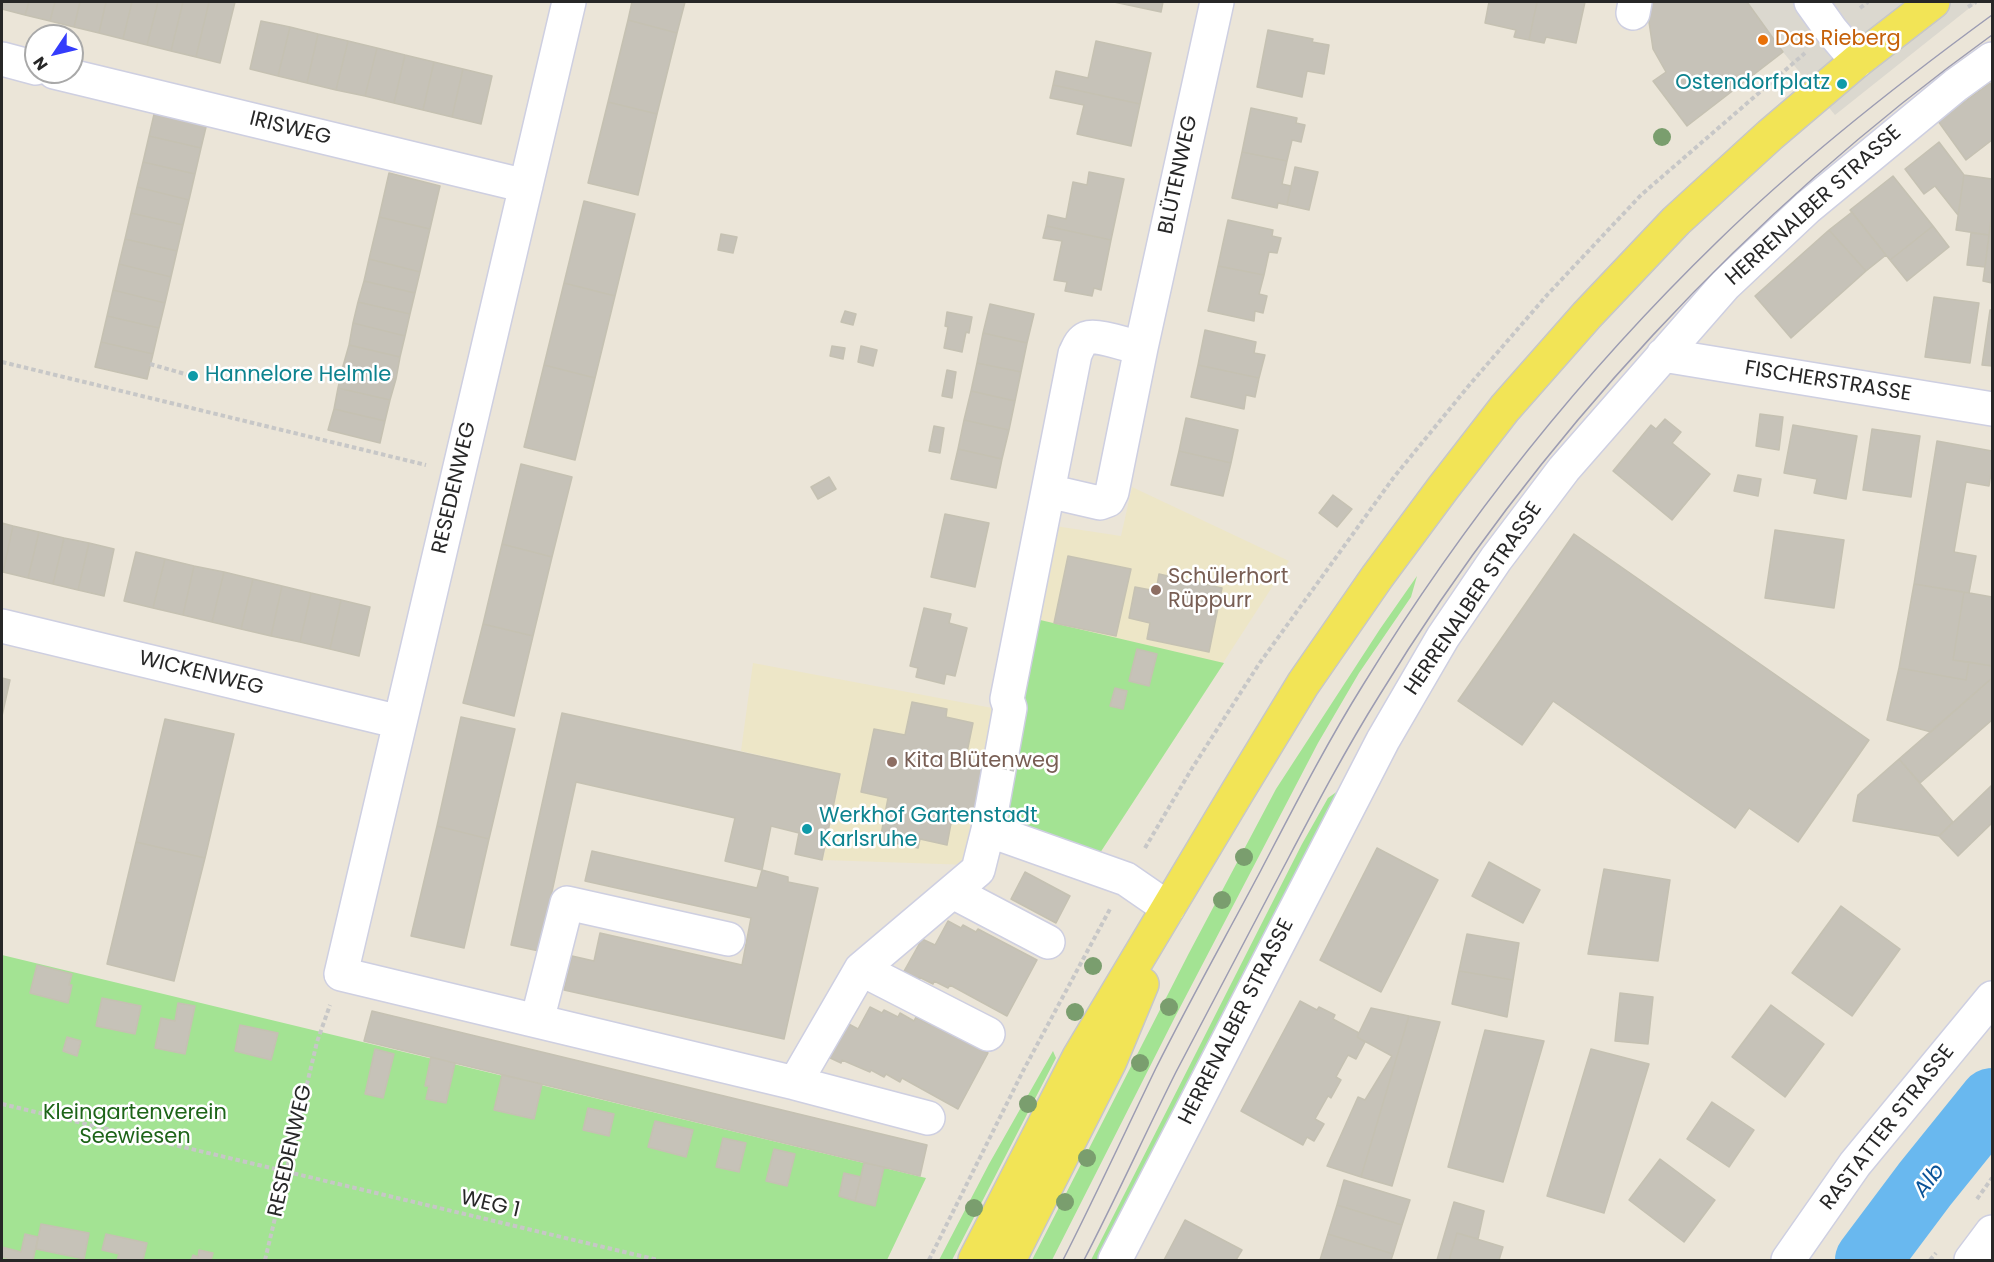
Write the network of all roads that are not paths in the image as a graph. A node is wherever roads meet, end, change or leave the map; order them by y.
1 (569, 2) edge
2 (1217, 2) edge
3 (1811, 2) edge
4 (1933, 2) edge
5 (2, 59) edge
6 (1992, 59) edge
7 (1857, 61) junction
8 (24, 65) edge
9 (84, 79) edge
10 (526, 186) junction
11 (1141, 348) junction
12 (1663, 355) junction
13 (1992, 409) edge
14 (1048, 491) junction
15 (2, 626) edge
16 (400, 722) junction
17 (988, 831) junction
18 (1186, 877) junction
19 (953, 892) junction
20 (1168, 908) junction
21 (728, 939) dead end
22 (1048, 942) dead end
23 (861, 969) junction
24 (1992, 998) edge
25 (537, 1021) junction
26 (988, 1034) dead end
27 (795, 1083) junction
28 (928, 1118) dead end
29 (1992, 1232) edge
30 (975, 1260) edge
31 (1009, 1260) edge
32 (1115, 1260) edge
33 (1788, 1260) edge
34 (1971, 1260) edge

1 - 10 street, RESEDENWEG
2 - 11 street, BLÜTENWEG
3 - 7 street
4 - 7 main road
5 - 8 street
6 - 12 street, HERRENALBER STRASSE
7 - 18 main road
9 - 10 street, IRISWEG
10 - 16 street, RESEDENWEG
11 - 14 street
11 - 14 street, BLÜTENWEG
12 - 13 street, FISCHERSTRASSE
12 - 32 street, HERRENALBER STRASSE
14 - 17 street
15 - 16 street, WICKENWEG
16 - 25 street, RESEDENWEG
17 - 19 street
17 - 20 street
18 - 20 main road
18 - 31 main road
19 - 22 street
19 - 23 street
20 - 30 main road
21 - 25 street
23 - 26 street
23 - 27 street
24 - 33 street, RASTATTER STRASSE
25 - 27 street
27 - 28 street
29 - 34 street

